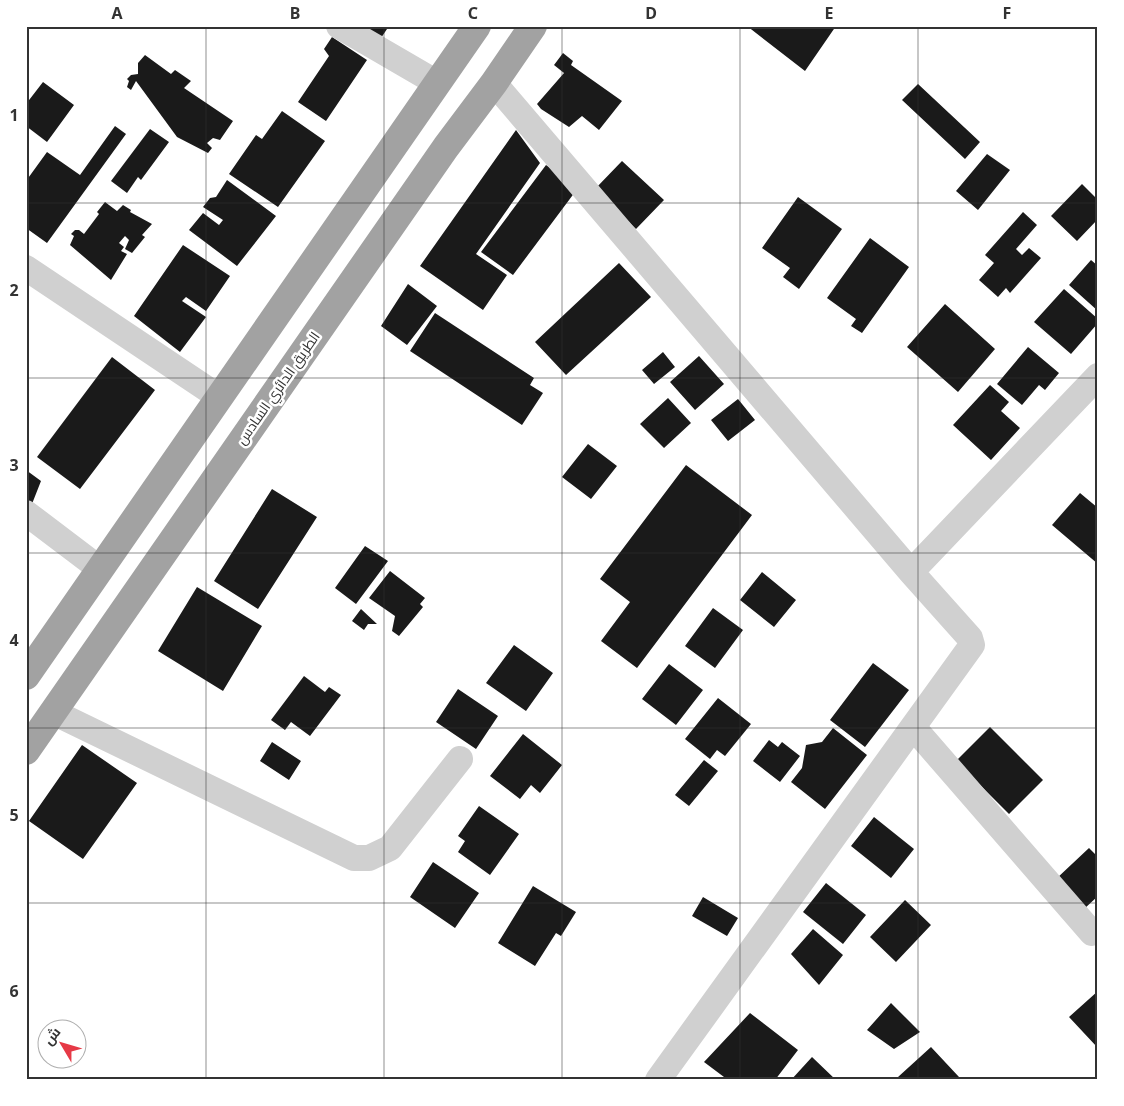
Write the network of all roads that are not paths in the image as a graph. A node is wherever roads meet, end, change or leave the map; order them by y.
1 (338, 26) edge
2 (477, 26) edge
3 (532, 26) edge
4 (494, 83) junction
5 (437, 84) junction
6 (409, 122) junction
7 (446, 147) junction
8 (26, 268) edge
9 (1098, 376) edge
10 (219, 397) junction
11 (26, 512) edge
12 (100, 569) junction
13 (911, 572) junction
14 (26, 676) edge
15 (54, 712) junction
16 (914, 728) junction
17 (26, 751) edge
18 (460, 759) dead end
19 (1092, 933) dead end
20 (658, 1080) edge

1 - 5 street
2 - 5 highway
3 - 4 highway, الطريق الدائري السادس
4 - 7 highway, الطريق الدائري السادس
4 - 13 street
5 - 6 highway
6 - 7 highway
6 - 10 highway
7 - 15 highway, الطريق الدائري السادس
8 - 10 street
9 - 13 street
10 - 12 highway
11 - 12 street
12 - 14 highway
13 - 16 street
15 - 17 highway, الطريق الدائري السادس
15 - 18 street
16 - 19 street
16 - 20 street

